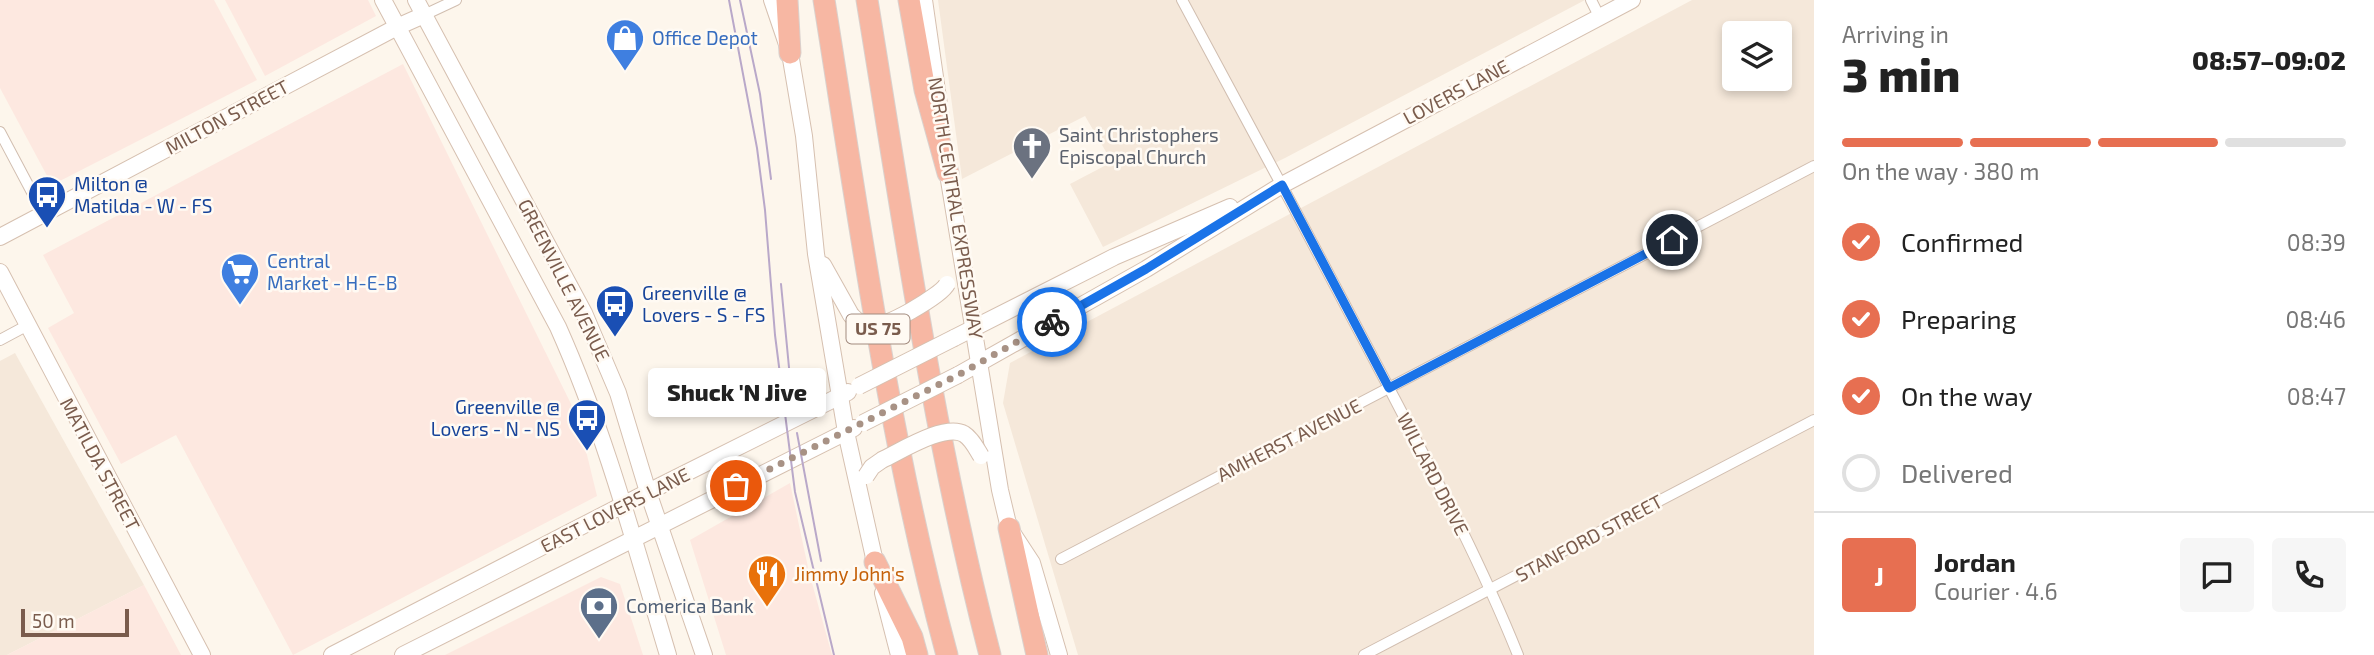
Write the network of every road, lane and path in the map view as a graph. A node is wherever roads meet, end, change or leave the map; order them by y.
1 (383, 0) edge
2 (416, 0) edge
3 (456, 0) edge
4 (772, 0) edge
5 (787, 0) edge
6 (824, 0) edge
7 (867, 0) edge
8 (908, 0) edge
9 (924, 0) edge
10 (1182, 0) edge
11 (1591, 0) edge
12 (1632, 0) edge
13 (424, 15) junction
14 (1600, 16) junction
15 (397, 27) junction
16 (790, 53) junction
17 (0, 132) edge
18 (1814, 166) edge
19 (948, 173) junction
20 (1282, 185) junction
21 (44, 215) junction
22 (0, 237) edge
23 (961, 251) junction
24 (816, 254) junction
25 (0, 272) edge
26 (28, 325) junction
27 (974, 328) junction
28 (0, 340) edge
29 (980, 363) junction
30 (1389, 388) junction
31 (841, 396) junction
32 (1814, 420) edge
33 (846, 432) junction
34 (997, 472) junction
35 (648, 492) junction
36 (862, 505) junction
37 (622, 506) junction
38 (659, 526) junction
39 (1009, 528) junction
40 (632, 538) junction
41 (1061, 559) dead end
42 (875, 562) junction
43 (1492, 589) junction
44 (202, 655) edge
45 (332, 655) edge
46 (402, 655) edge
47 (668, 655) edge
48 (704, 655) edge
49 (899, 655) edge
50 (917, 655) edge
51 (947, 655) edge
52 (990, 655) edge
53 (1037, 655) edge
54 (1059, 655) edge
55 (1364, 655) edge
56 (1518, 655) edge

1 - 15 main road, GREENVILLE AVENUE
2 - 13 main road, GREENVILLE AVENUE
3 - 13 street, MILTON STREET
4 - 16 main road
5 - 16 highway
6 - 51 highway, US 75
7 - 52 highway, US 75
8 - 19 highway
9 - 19 main road, NORTH CENTRAL EXPRESSWAY
10 - 20 street, WILLARD DRIVE
11 - 14 street
12 - 14 main road, LOVERS LANE
13 - 15 main road, MILTON STREET
13 - 35 main road, GREENVILLE AVENUE
14 - 20 main road, LOVERS LANE
15 - 21 main road, MILTON STREET
15 - 37 main road, GREENVILLE AVENUE
16 - 24 main road
17 - 21 street
18 - 30 street, AMHERST AVENUE
19 - 23 main road, NORTH CENTRAL EXPRESSWAY
20 - 27 main road, LOVERS LANE
20 - 29 main road, LOVERS LANE
20 - 30 street, WILLARD DRIVE
21 - 22 main road, MILTON STREET
23 - 24 main road, bridge
23 - 27 main road, NORTH CENTRAL EXPRESSWAY
24 - 31 main road
25 - 26 main road, MATILDA STREET
26 - 28 street
26 - 44 main road, MATILDA STREET
27 - 29 main road, NORTH CENTRAL EXPRESSWAY
27 - 31 main road, EAST LOVERS LANE, bridge
29 - 33 main road, EAST LOVERS LANE, bridge
29 - 34 main road, NORTH CENTRAL EXPRESSWAY
30 - 41 street, AMHERST AVENUE
30 - 43 street, WILLARD DRIVE
31 - 33 main road
31 - 35 main road, EAST LOVERS LANE
32 - 43 street, STANFORD STREET
33 - 36 main road
33 - 38 main road, EAST LOVERS LANE
34 - 36 main road, bridge
34 - 39 main road, NORTH CENTRAL EXPRESSWAY
35 - 37 main road, EAST LOVERS LANE
35 - 38 main road, GREENVILLE AVENUE
36 - 42 main road
37 - 40 main road, GREENVILLE AVENUE
37 - 45 main road, EAST LOVERS LANE
38 - 40 main road, EAST LOVERS LANE
38 - 48 main road, GREENVILLE AVENUE
39 - 53 highway
39 - 54 main road, NORTH CENTRAL EXPRESSWAY
40 - 46 main road, EAST LOVERS LANE
40 - 47 main road, GREENVILLE AVENUE
42 - 49 main road
42 - 50 highway
43 - 55 street, STANFORD STREET
43 - 56 street, WILLARD DRIVE

